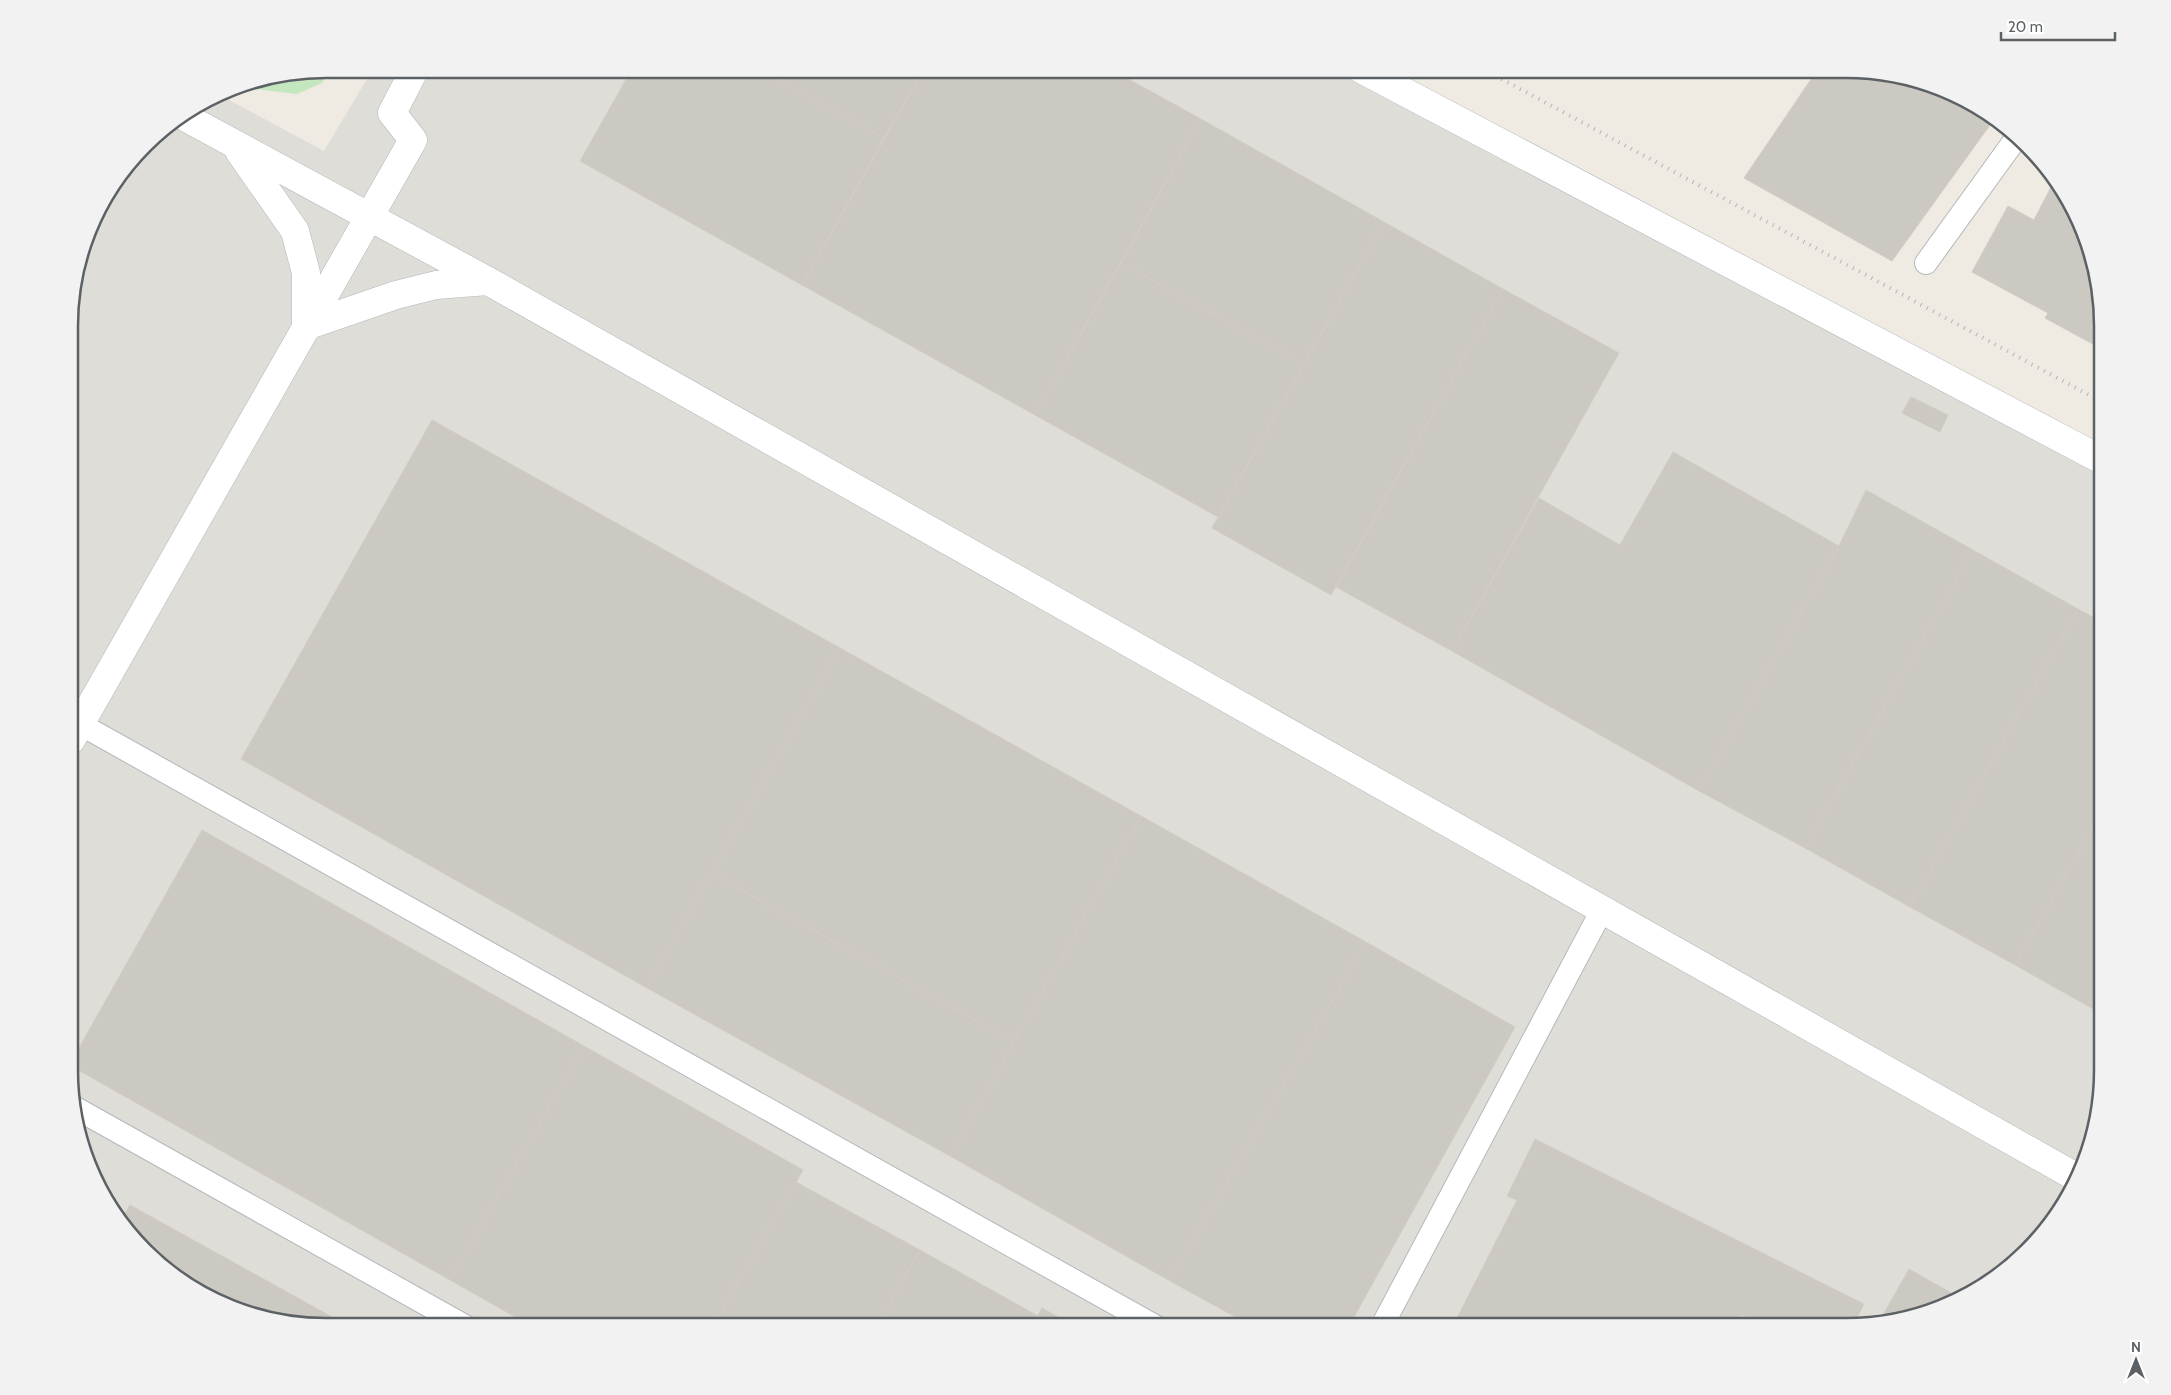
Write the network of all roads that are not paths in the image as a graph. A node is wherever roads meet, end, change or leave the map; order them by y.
1 (411, 77) edge
2 (1376, 77) edge
3 (188, 119) edge
4 (2012, 142) edge
5 (236, 146) junction
6 (370, 216) junction
7 (1926, 263) dead end
8 (488, 281) junction
9 (306, 326) junction
10 (2094, 456) edge
11 (77, 728) edge
12 (77, 733) edge
13 (1603, 908) junction
14 (81, 1111) edge
15 (2070, 1174) edge
16 (450, 1318) edge
17 (1140, 1318) edge
18 (1386, 1318) edge

1 - 6 street
2 - 10 street
3 - 5 street
4 - 7 lane
5 - 6 street
5 - 9 street
6 - 8 street
6 - 9 street
8 - 9 street
8 - 13 street
9 - 11 street
12 - 17 lane
13 - 15 street
13 - 18 lane
14 - 16 lane

